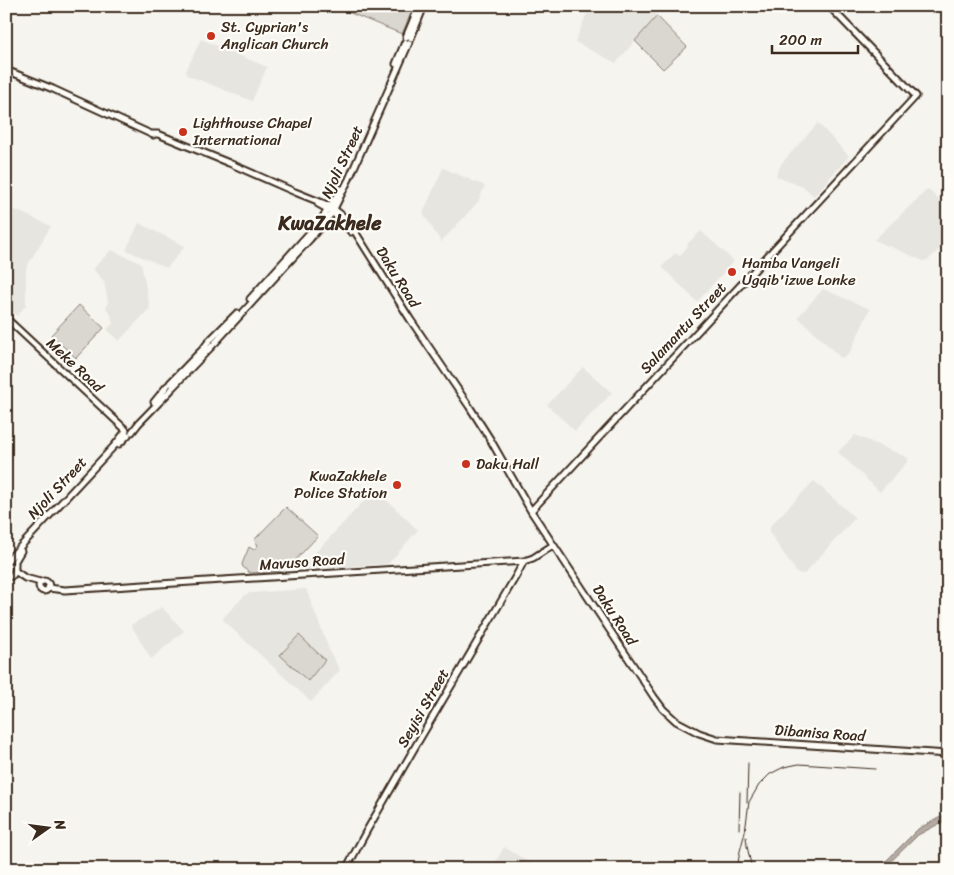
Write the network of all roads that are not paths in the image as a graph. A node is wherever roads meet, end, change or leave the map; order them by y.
1 (419, 6) edge
2 (424, 6) edge
3 (829, 6) edge
4 (408, 40) junction
5 (6, 70) edge
6 (331, 209) junction
7 (6, 318) edge
8 (128, 432) junction
9 (531, 510) junction
10 (553, 544) junction
11 (533, 558) junction
12 (7, 561) edge
13 (512, 561) junction
14 (524, 561) junction
15 (14, 570) junction
16 (518, 573) junction
17 (6, 577) edge
18 (693, 730) joint
19 (948, 754) edge
20 (346, 869) edge

1 - 4 street, Njoli Street
2 - 4 street, Njoli Street
3 - 9 street, Salamantu Street
4 - 6 street, Njoli Street
5 - 6 street, Daku Road
6 - 8 street, Njoli Street
6 - 9 street, Daku Road
7 - 8 street, Meke Road
8 - 12 street, Njoli Street
8 - 15 street, Njoli Street
9 - 10 street, Daku Road
10 - 11 street, Mavuso Road
10 - 18 street, Daku Road
11 - 14 street, Mavuso Road
11 - 16 street
12 - 15 street, Njoli Street
13 - 14 street, Mavuso Road
13 - 15 street, Mavuso Road
13 - 16 street
14 - 16 street, Seyisi Street
15 - 17 street
16 - 20 street, Seyisi Street
18 - 19 street, Dibanisa Road

